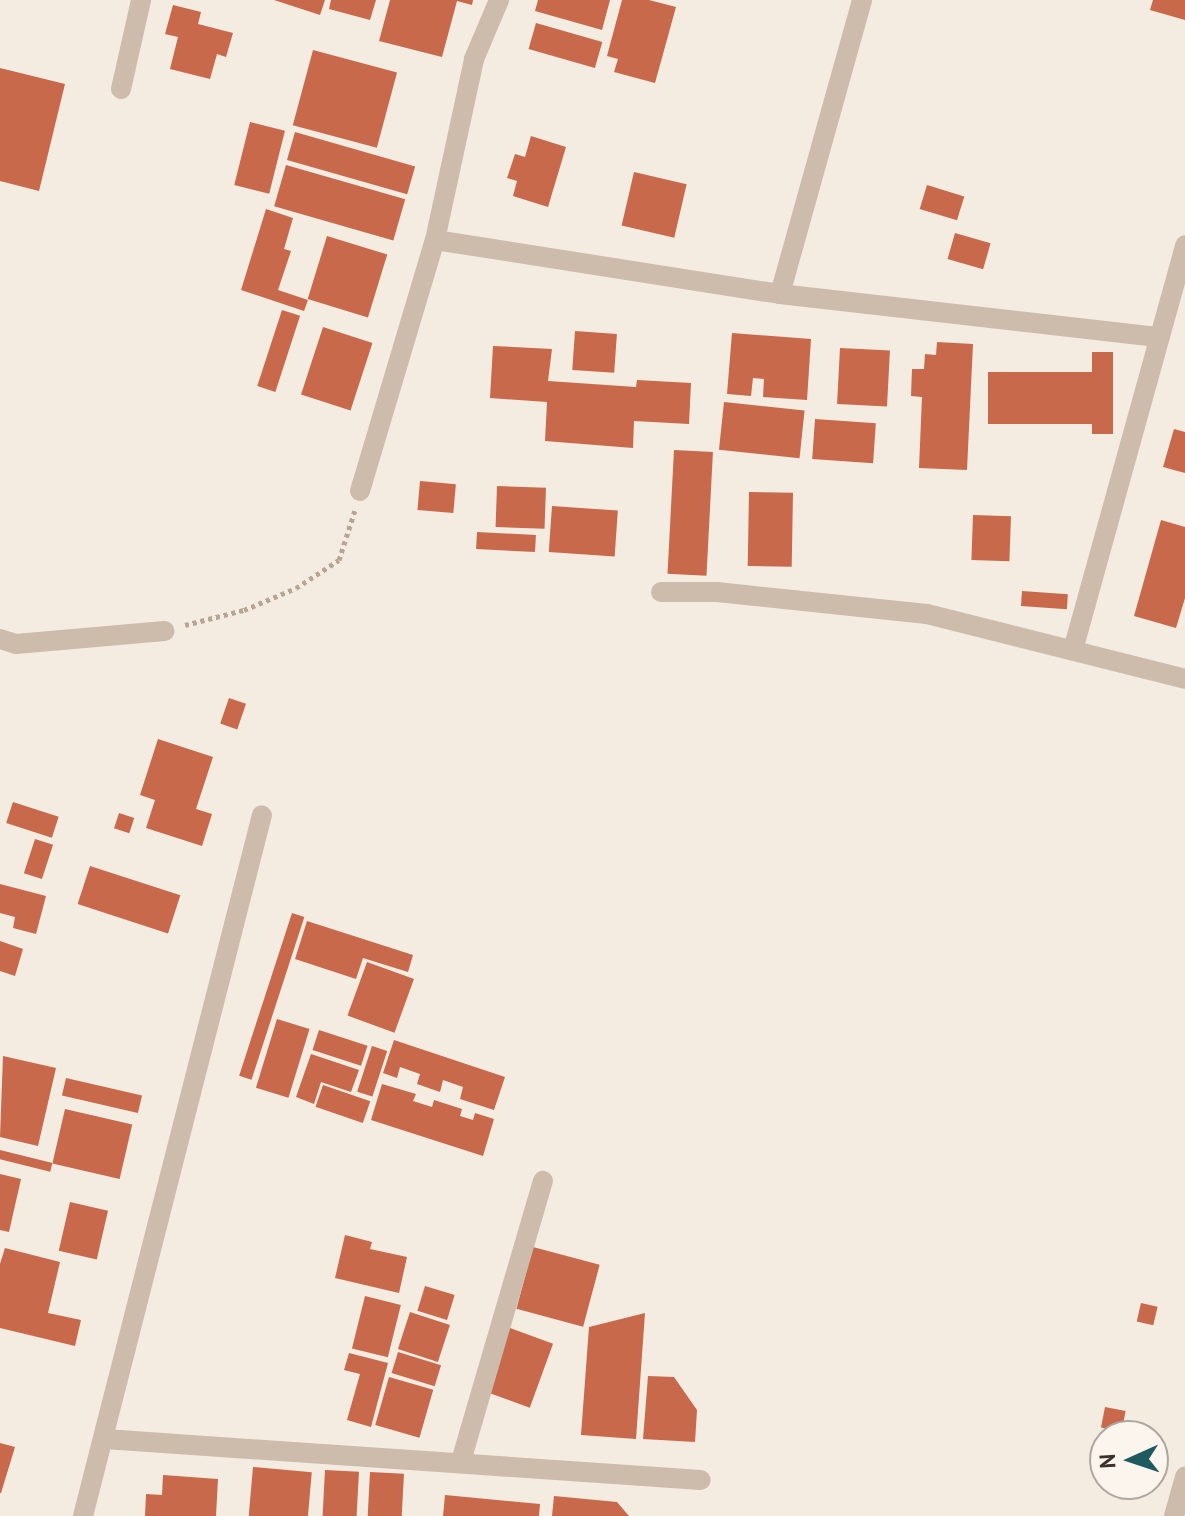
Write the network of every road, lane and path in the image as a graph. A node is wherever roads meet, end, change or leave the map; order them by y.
1 (141, 0) edge
2 (499, 0) edge
3 (862, 0) edge
4 (121, 89) dead end
5 (435, 240) junction
6 (1185, 245) edge
7 (780, 294) junction
8 (1160, 337) junction
9 (360, 491) joint
10 (661, 592) dead end
11 (164, 631) joint
12 (0, 639) edge
13 (1073, 650) junction
14 (1185, 679) edge
15 (262, 815) dead end
16 (543, 1181) dead end
17 (105, 1439) junction
18 (461, 1461) junction
19 (1185, 1477) edge
20 (701, 1480) dead end
21 (83, 1516) edge
22 (1174, 1516) edge

1 - 4 street
2 - 5 street
3 - 7 street
5 - 7 street
5 - 9 street
6 - 8 street
7 - 8 street
8 - 13 street
9 - 11 path
10 - 13 street
11 - 12 street
13 - 14 street
15 - 17 street
16 - 18 street
17 - 18 street
17 - 21 street
18 - 20 street
19 - 22 street

